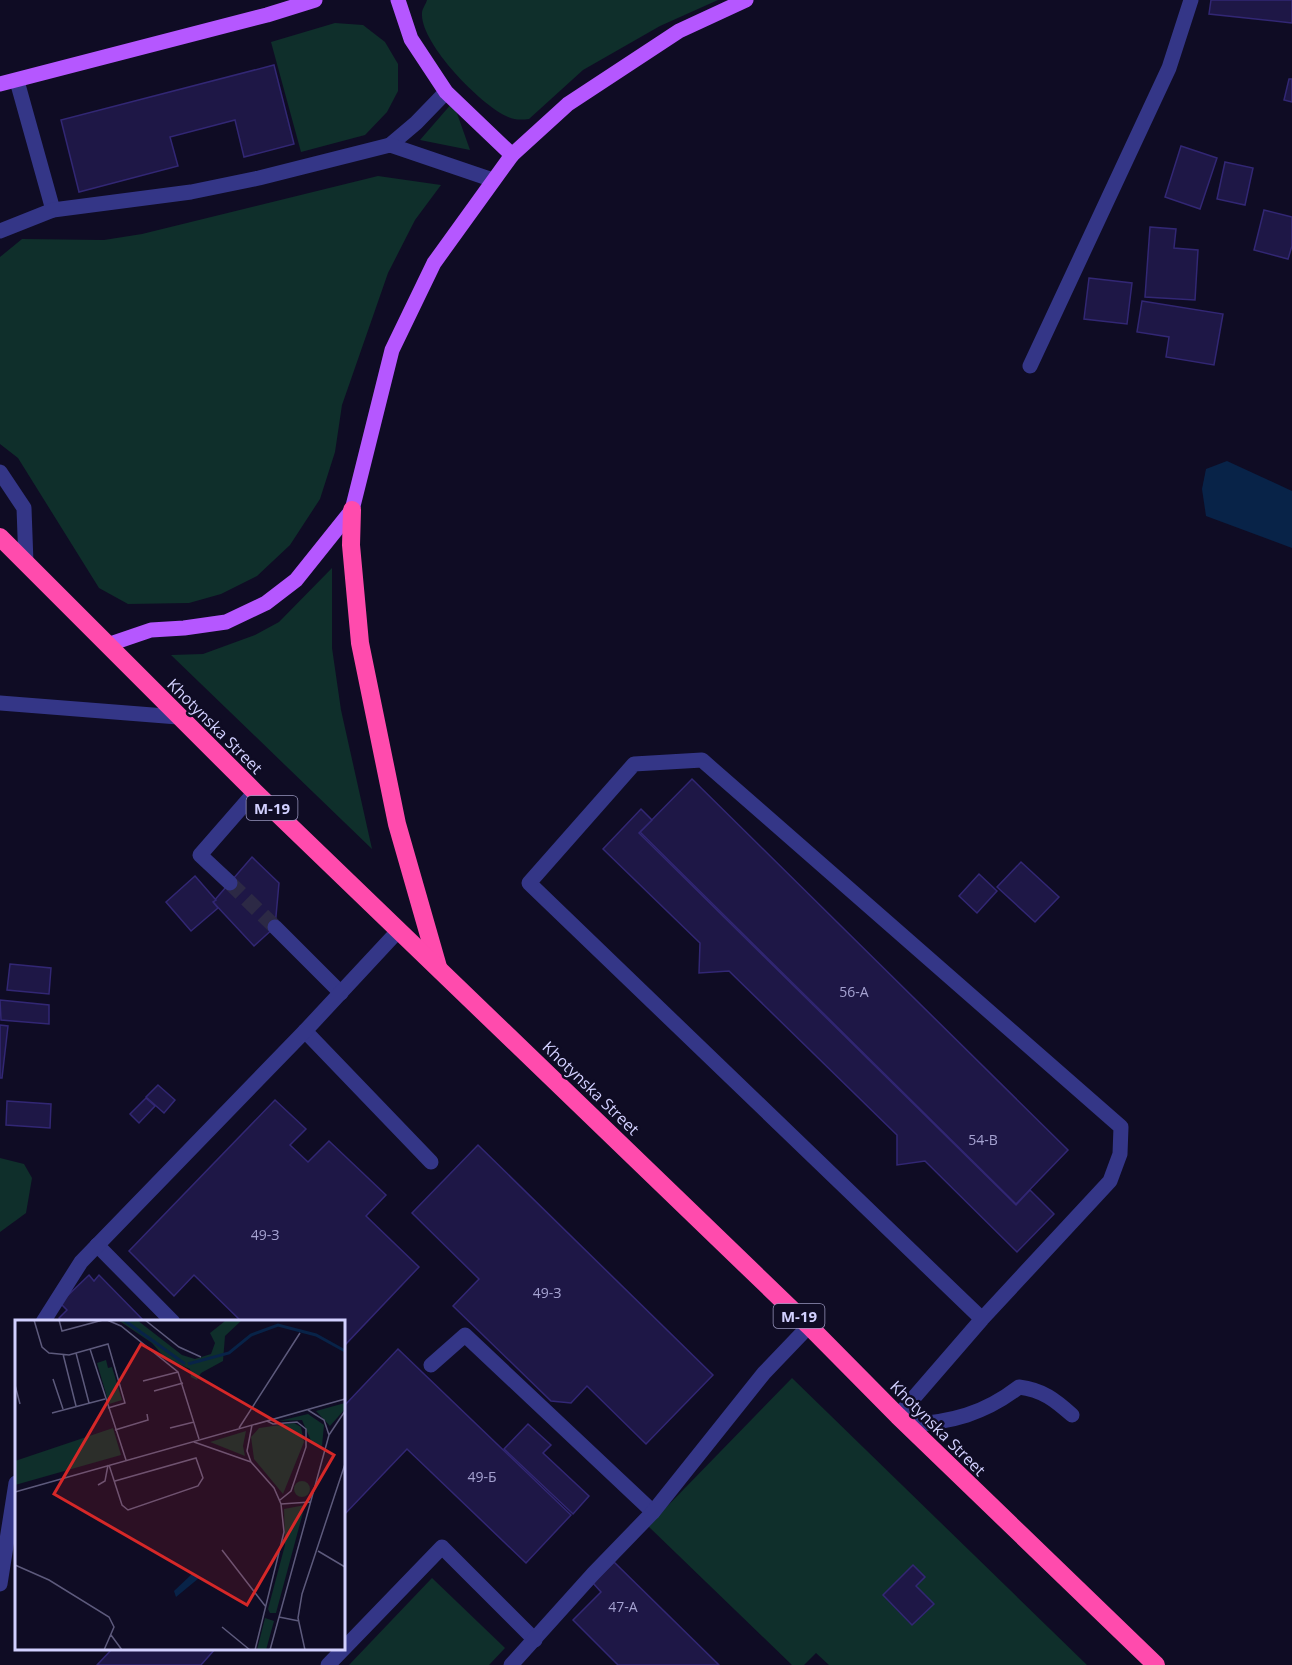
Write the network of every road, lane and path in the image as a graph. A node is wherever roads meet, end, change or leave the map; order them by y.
1 (315, 0) edge
2 (398, 0) edge
3 (746, 0) edge
4 (1191, 0) edge
5 (17, 81) junction
6 (0, 84) edge
7 (446, 92) junction
8 (390, 145) junction
9 (512, 155) junction
10 (493, 180) junction
11 (53, 210) junction
12 (0, 231) edge
13 (1030, 366) dead end
14 (0, 472) edge
15 (352, 510) junction
16 (0, 537) edge
17 (26, 563) junction
18 (107, 645) junction
19 (0, 704) edge
20 (178, 717) junction
21 (255, 792) junction
22 (230, 883) tunnel mouth
23 (275, 927) tunnel mouth
24 (399, 930) junction
25 (439, 969) junction
26 (341, 993) junction
27 (305, 1031) junction
28 (431, 1162) dead end
29 (97, 1245) junction
30 (982, 1318) junction
31 (44, 1320) edge
32 (170, 1320) edge
33 (809, 1326) junction
34 (431, 1365) dead end
35 (1072, 1415) dead end
36 (903, 1421) junction
37 (15, 1489) edge
38 (653, 1512) junction
39 (0, 1584) edge
40 (535, 1640) junction
41 (345, 1647) edge
42 (342, 1650) edge
43 (328, 1665) edge
44 (511, 1665) edge
45 (1156, 1665) edge

1 - 5 main road
2 - 7 main road
3 - 9 main road
4 - 13 street
5 - 6 main road
5 - 11 street
7 - 8 street
7 - 9 main road
8 - 10 street
8 - 11 street
9 - 10 main road
10 - 15 main road
11 - 12 street
14 - 17 street
15 - 18 main road
15 - 25 highway
16 - 17 highway, Khotynska Street / М-19
17 - 18 highway, Khotynska Street / М-19
18 - 20 highway, Khotynska Street / М-19
19 - 20 street
20 - 21 highway, Khotynska Street / М-19
21 - 22 street
21 - 24 highway, Khotynska Street / М-19
23 - 26 street
24 - 25 highway, Khotynska Street / М-19
24 - 26 street
25 - 33 highway, Khotynska Street / М-19
26 - 27 street
27 - 28 street
27 - 29 street
29 - 31 street
29 - 32 street
30 - 30 street
30 - 36 street
33 - 36 highway, Khotynska Street / М-19
33 - 38 street
34 - 38 street
35 - 36 street
36 - 45 highway, Khotynska Street / М-19
37 - 39 street
38 - 40 street
40 - 41 street
40 - 44 street
42 - 43 street

